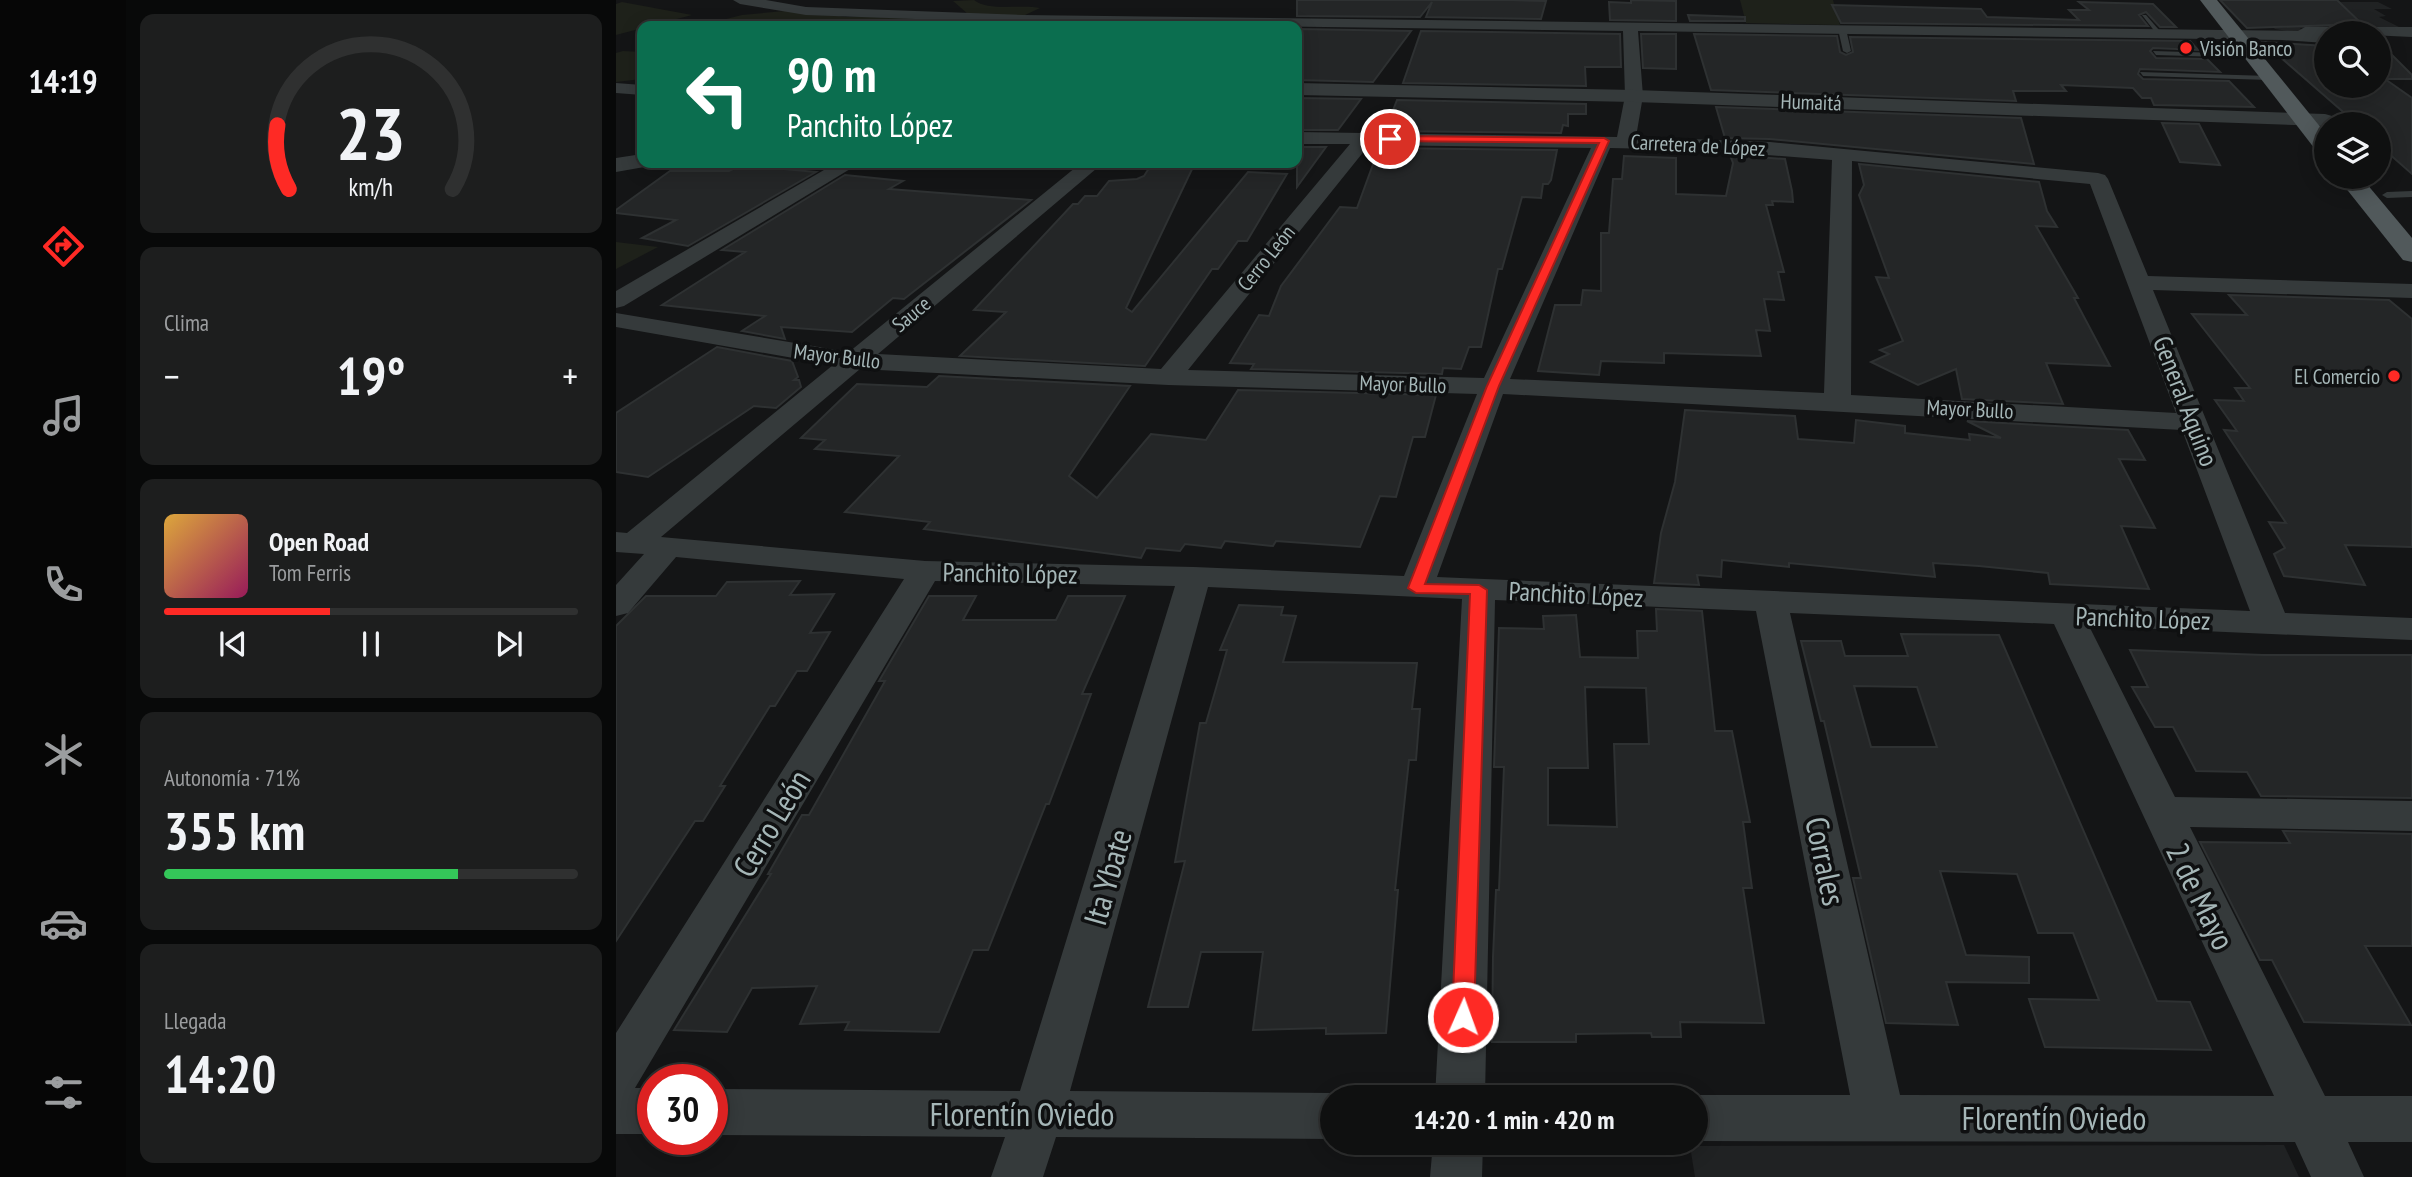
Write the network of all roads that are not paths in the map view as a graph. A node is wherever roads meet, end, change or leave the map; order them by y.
1 (740, 0) edge
2 (892, 0) edge
3 (2208, 0) edge
4 (2225, 0) edge
5 (1044, 6) dead end
6 (1200, 7) dead end
7 (868, 13) junction
8 (2144, 16) dead end
9 (1023, 19) junction
10 (1017, 21) edge
11 (1130, 21) edge
12 (1185, 21) edge
13 (1302, 24) edge
14 (1630, 26) junction
15 (1842, 29) junction
16 (2412, 32) edge
17 (2162, 35) junction
18 (2282, 35) junction
19 (2235, 36) junction
20 (2255, 36) junction
21 (2314, 37) edge
22 (2391, 38) edge
23 (2412, 38) edge
24 (1847, 51) dead end
25 (2156, 53) dead end
26 (2252, 56) junction
27 (2143, 74) dead end
28 (2269, 78) junction
29 (616, 88) edge
30 (1302, 89) edge
31 (637, 90) edge
32 (1634, 96) junction
33 (2319, 112) edge
34 (2303, 119) junction
35 (2314, 120) edge
36 (2314, 133) edge
37 (1302, 138) edge
38 (1364, 139) junction
39 (1615, 141) junction
40 (1842, 155) junction
41 (637, 162) edge
42 (616, 165) edge
43 (842, 168) edge
44 (1087, 168) edge
45 (2098, 179) joint
46 (2359, 189) edge
47 (2382, 189) edge
48 (2391, 189) edge
49 (2412, 194) edge
50 (2412, 225) edge
51 (2412, 254) edge
52 (2140, 283) junction
53 (2412, 291) edge
54 (616, 302) edge
55 (616, 320) edge
56 (855, 361) junction
57 (1168, 377) junction
58 (1493, 386) junction
59 (1837, 401) junction
60 (2194, 422) junction
61 (624, 544) edge
62 (667, 548) junction
63 (925, 571) junction
64 (1194, 577) junction
65 (1416, 588) junction
66 (1479, 590) junction
67 (1771, 604) junction
68 (616, 606) edge
69 (2067, 615) junction
70 (2272, 624) junction
71 (2412, 629) edge
72 (2160, 812) junction
73 (2412, 816) edge
74 (616, 1076) edge
75 (1460, 1085) edge
76 (616, 1111) edge
77 (637, 1111) edge
78 (728, 1112) edge
79 (1038, 1115) junction
80 (1320, 1116) edge
81 (1708, 1118) edge
82 (2309, 1118) junction
83 (1880, 1119) junction
84 (2412, 1119) edge
85 (1457, 1155) edge
86 (1017, 1177) edge
87 (1456, 1177) edge
88 (2338, 1177) edge

1 - 7 street
2 - 7 street
3 - 19 main road
4 - 20 main road
5 - 9 street
6 - 12 street
7 - 9 street
8 - 17 lane
9 - 10 street
9 - 11 street
13 - 14 street
14 - 15 street
14 - 32 street
15 - 17 street
15 - 24 lane
16 - 18 street
17 - 19 street
18 - 20 street
18 - 21 street
19 - 20 street
19 - 26 main road
20 - 33 main road
22 - 23 street
25 - 26 lane
26 - 28 main road
27 - 28 lane
28 - 34 main road
29 - 31 street
30 - 32 street, Humaitá
32 - 34 street, Humaitá
32 - 39 street
34 - 35 street, Humaitá
34 - 36 main road
37 - 38 street, Carretera de López
38 - 39 street, Carretera de López
38 - 57 street, Cerro León
39 - 40 street, Carretera de López
39 - 58 street
40 - 45 street, Carretera de López
40 - 59 street
41 - 42 street
43 - 54 street
44 - 56 street, Sauce
45 - 52 street, General Aquino
46 - 51 main road
47 - 50 main road
48 - 49 lane
52 - 53 street
52 - 60 street, General Aquino
55 - 56 street, Mayor Bullo
56 - 57 street, Mayor Bullo
56 - 61 street, Sauce
57 - 58 street, Mayor Bullo
58 - 59 street, Mayor Bullo
58 - 65 street
59 - 60 street, Mayor Bullo
60 - 70 street, General Aquino
61 - 62 street, Panchito López
62 - 63 street, Panchito López
62 - 68 street
63 - 64 street, Panchito López
63 - 74 street, Cerro León
64 - 65 street, Panchito López
64 - 79 street, Ita Ybate
65 - 66 street, Panchito López
66 - 67 street, Panchito López
66 - 75 street
67 - 69 street, Panchito López
67 - 83 street, Corrales
69 - 70 street, Panchito López
69 - 72 street, 2 de Mayo
70 - 71 street, Panchito López
72 - 73 street
72 - 82 street, 2 de Mayo
76 - 77 street
78 - 79 street, Florentín Oviedo
79 - 80 street, Florentín Oviedo
79 - 86 street, Ita Ybate
81 - 83 street, Florentín Oviedo
82 - 83 street, Florentín Oviedo
82 - 84 street, Florentín Oviedo
82 - 88 street, 2 de Mayo
85 - 87 street

